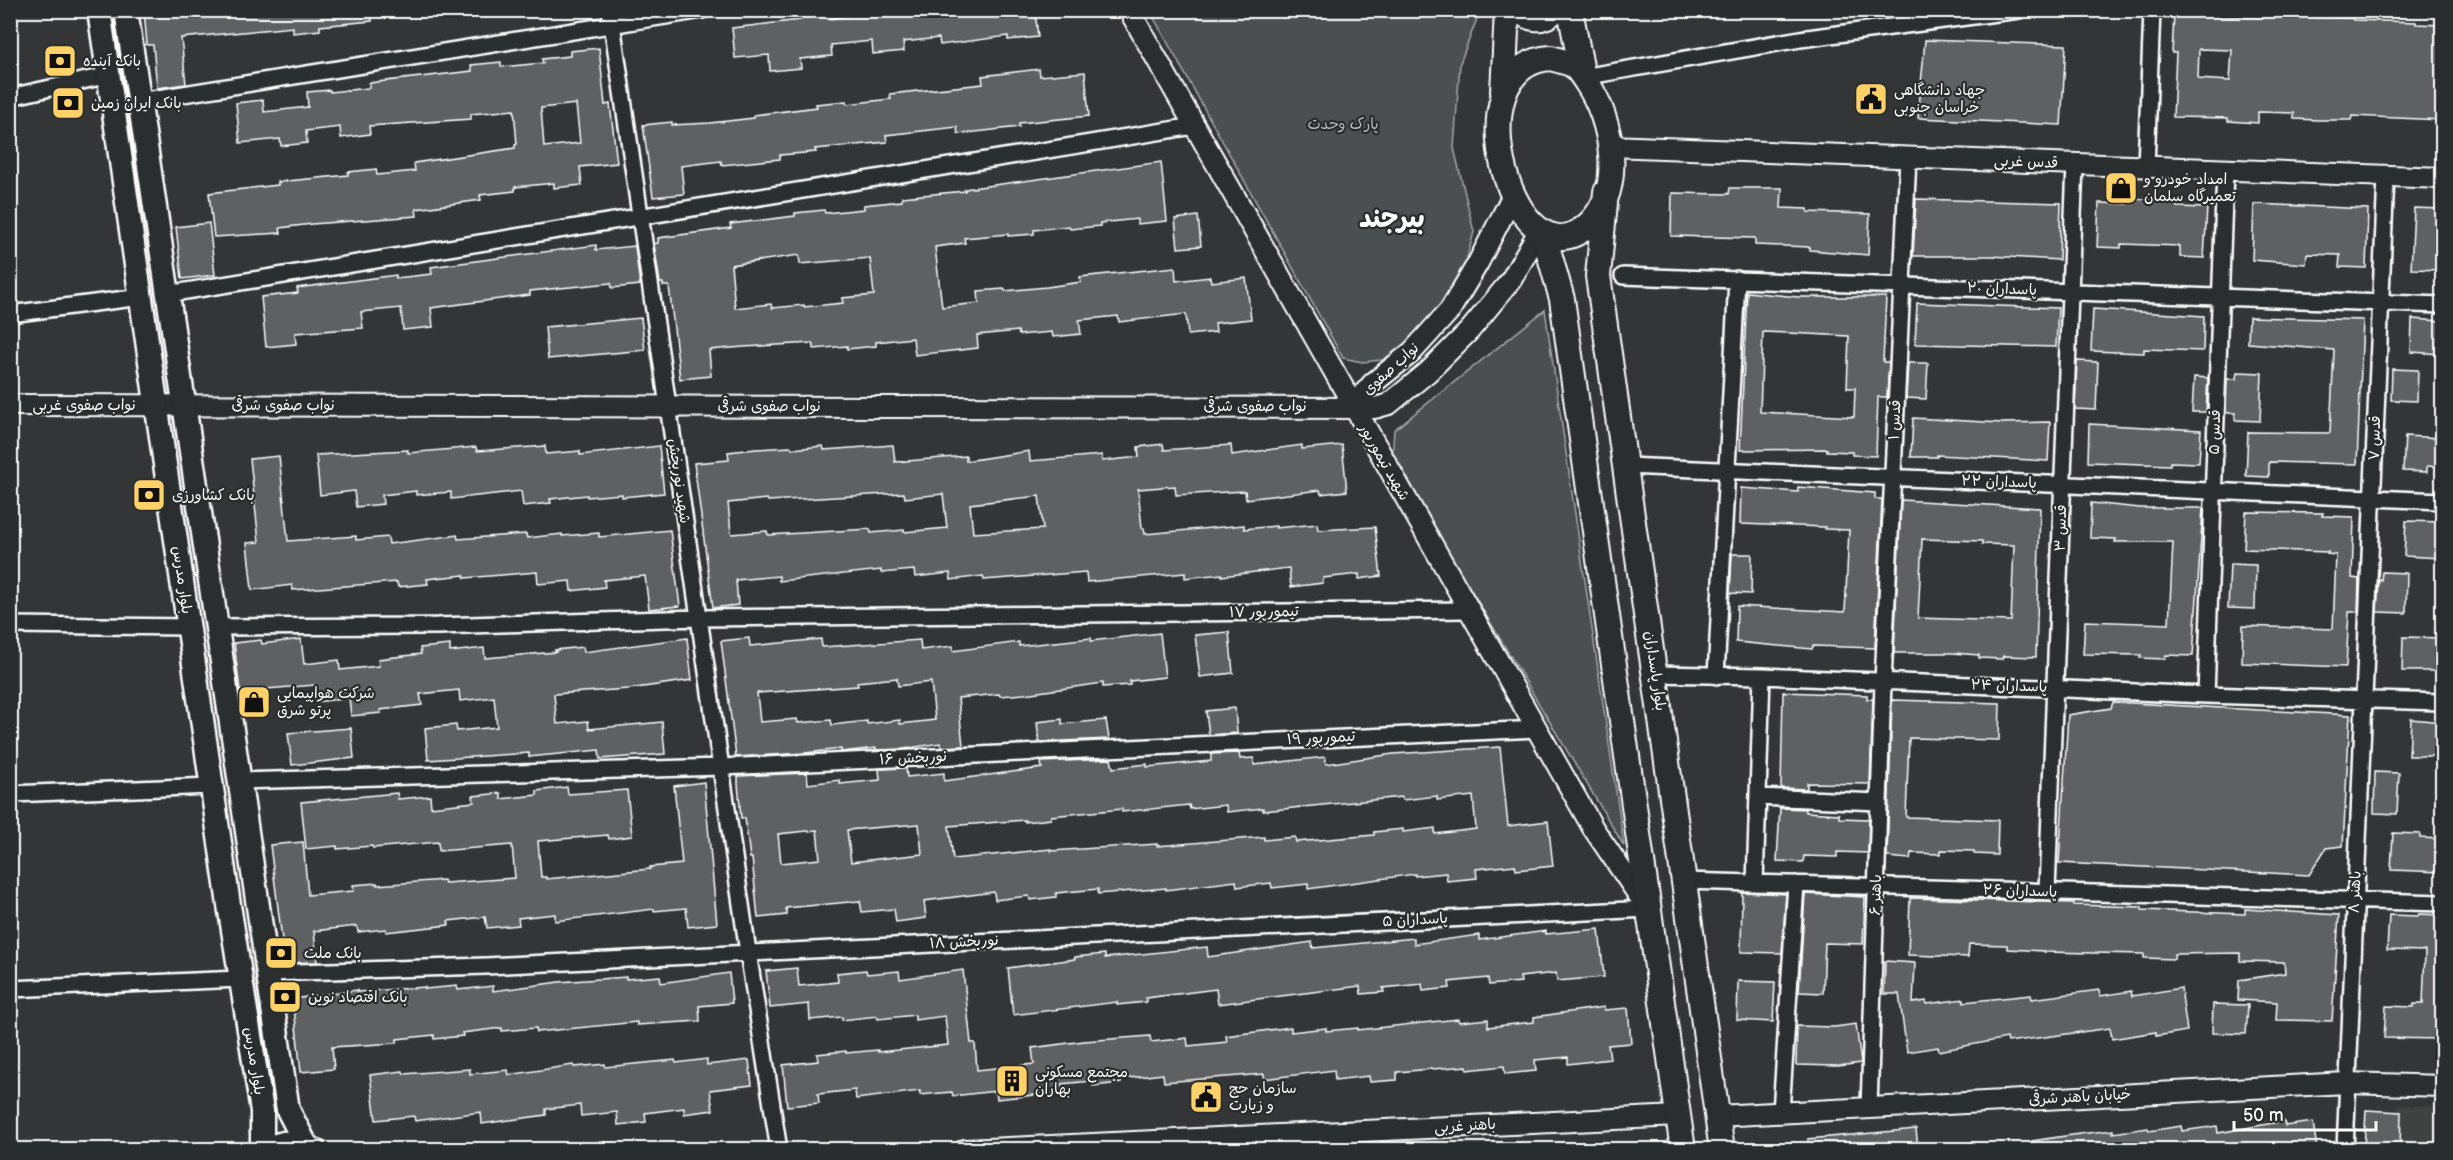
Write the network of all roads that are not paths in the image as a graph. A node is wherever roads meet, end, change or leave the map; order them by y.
1 (99, 10) edge
2 (126, 10) edge
3 (703, 10) edge
4 (1129, 10) edge
5 (1508, 10) edge
6 (1518, 10) edge
7 (1555, 10) edge
8 (1570, 10) edge
9 (2019, 10) edge
10 (2152, 10) edge
11 (612, 18) edge
12 (109, 75) junction
13 (1583, 77) junction
14 (10, 97) edge
15 (1503, 99) junction
16 (140, 101) junction
17 (1194, 126) junction
18 (1610, 146) junction
19 (1908, 158) junction
20 (2075, 164) junction
21 (2146, 167) junction
22 (2225, 170) junction
23 (2386, 176) junction
24 (2442, 178) edge
25 (1606, 192) junction
26 (1513, 195) junction
27 (640, 216) junction
28 (1541, 232) junction
29 (1623, 276) dead end
30 (1737, 279) junction
31 (1902, 285) junction
32 (2070, 291) junction
33 (168, 294) junction
34 (141, 297) junction
35 (2221, 297) junction
36 (2380, 303) junction
37 (2442, 305) edge
38 (10, 314) edge
39 (10, 405) edge
40 (157, 405) junction
41 (185, 405) junction
42 (668, 406) junction
43 (1352, 406) junction
44 (1626, 466) junction
45 (1726, 471) junction
46 (1893, 477) junction
47 (2063, 484) junction
48 (2213, 491) junction
49 (2372, 497) junction
50 (2442, 501) edge
51 (1468, 609) junction
52 (699, 618) junction
53 (10, 625) edge
54 (189, 627) junction
55 (217, 627) junction
56 (1655, 674) junction
57 (1716, 676) junction
58 (1762, 676) junction
59 (1883, 682) junction
60 (2055, 688) junction
61 (2206, 695) junction
62 (2364, 700) junction
63 (2442, 702) edge
64 (1537, 729) junction
65 (1106, 748) joint
66 (721, 767) junction
67 (240, 781) junction
68 (212, 786) junction
69 (10, 794) edge
70 (1758, 797) junction
71 (1879, 802) junction
72 (1684, 881) junction
73 (1755, 883) junction
74 (1796, 884) junction
75 (1876, 886) junction
76 (2047, 891) junction
77 (2355, 900) junction
78 (2442, 903) edge
79 (1648, 909) junction
80 (1181, 932) joint
81 (748, 952) junction
82 (268, 973) junction
83 (240, 979) junction
84 (10, 989) edge
85 (2347, 1083) junction
86 (2442, 1086) edge
87 (1869, 1107) junction
88 (1781, 1112) junction
89 (1678, 1116) junction
90 (1717, 1116) junction
91 (1230, 1143) edge
92 (310, 1147) edge
93 (262, 1149) edge
94 (267, 1149) edge
95 (779, 1149) edge
96 (964, 1149) edge
97 (1683, 1149) edge
98 (1722, 1149) edge
99 (2345, 1149) edge

1 - 12 main road, بلوار مدرس
2 - 16 main road, بلوار مدرس
3 - 11 street
4 - 17 street, شهید تیمورپور
5 - 15 main road
6 - 7 main road
8 - 13 main road
9 - 13 street
10 - 21 street
11 - 16 street
11 - 27 street, شهید نوربخش
12 - 14 street
12 - 34 main road, بلوار مدرس
13 - 15 main road
13 - 18 main road
15 - 26 main road
16 - 33 main road, بلوار مدرس
17 - 27 street
17 - 43 street, شهید تیمورپور
18 - 19 street, قدس غربی
18 - 25 main road
19 - 20 street, قدس غربی
19 - 31 street, قدس ۱
20 - 21 street, قدس غربی
20 - 32 street, قدس ۳
21 - 22 street, قدس غربی
22 - 23 street, قدس غربی
22 - 35 street, قدس ۵
23 - 24 street, قدس غربی
23 - 36 street, قدس ۷
25 - 28 main road
25 - 44 main road, بلوار پاسداران
26 - 28 main road
26 - 43 street, نواب صفوی
27 - 33 street
27 - 42 street, شهید نوربخش
28 - 43 street, نواب صفوی
28 - 79 main road
29 - 30 street, پاسداران ۲۰
30 - 31 street, پاسداران ۲۰
30 - 45 street
31 - 32 street, پاسداران ۲۰
31 - 46 street, قدس ۱
32 - 35 street, پاسداران ۲۰
32 - 47 street, قدس ۳
33 - 41 main road, بلوار مدرس
34 - 38 street
34 - 40 main road, بلوار مدرس
35 - 36 street, پاسداران ۲۰
35 - 48 street, قدس ۵
36 - 37 street, پاسداران ۲۰
36 - 49 street, قدس ۷
39 - 40 street, نواب صفوی غربی
40 - 41 street, نواب صفوی غربی
40 - 54 main road, بلوار مدرس
41 - 42 street, نواب صفوی شرقی
41 - 55 main road, بلوار مدرس
42 - 43 street, نواب صفوی شرقی
42 - 52 street, شهید نوربخش
43 - 51 street, شهید تیمورپور
44 - 45 street, پاسداران ۲۲
44 - 56 main road, بلوار پاسداران
45 - 46 street, پاسداران ۲۲
45 - 57 street
46 - 47 street, پاسداران ۲۲
46 - 59 street, قدس ۱
47 - 48 street, پاسداران ۲۲
47 - 60 street, قدس ۳
48 - 49 street, پاسداران ۲۲
48 - 61 street, قدس ۵
49 - 50 street, پاسداران ۲۲
49 - 62 street, قدس ۷
51 - 52 street, تیمورپور ۱۷
51 - 64 street, شهید تیمورپور
52 - 55 street, تیمورپور ۱۷
52 - 66 street, شهید نوربخش
53 - 54 street
54 - 68 main road, بلوار مدرس
55 - 67 main road, بلوار مدرس
56 - 57 street, پاسداران ۲۴
56 - 72 main road, بلوار پاسداران
57 - 58 street, پاسداران ۲۴
58 - 59 street, پاسداران ۲۴
58 - 70 street
59 - 60 street, پاسداران ۲۴
59 - 71 street, باهنر ۶
60 - 61 street, پاسداران ۲۴
60 - 76 street, قدس ۳
61 - 62 street, پاسداران ۲۴
62 - 63 street, پاسداران ۲۴
62 - 77 street, باهنر ۸
64 - 65 street, تیمورپور ۱۹
64 - 79 street, شهید تیمورپور
65 - 66 street, نوربخش ۱۶
66 - 67 street, نوربخش ۱۶
66 - 81 street, شهید نوربخش
67 - 82 main road, بلوار مدرس
68 - 69 street
68 - 83 main road, بلوار مدرس
70 - 71 street
70 - 73 street
71 - 75 street, باهنر ۶
72 - 73 street, پاسداران ۲۶
72 - 90 main road, بلوار پاسداران
73 - 74 street, پاسداران ۲۶
74 - 75 street, پاسداران ۲۶
74 - 88 street
75 - 76 street, پاسداران ۲۶
75 - 87 street, باهنر ۶
76 - 77 street, پاسداران ۲۶
77 - 78 street, پاسداران ۲۶
77 - 85 street, باهنر ۸
79 - 80 street, پاسداران ۵
79 - 89 main road
80 - 81 street, نوربخش ۱۸
81 - 82 street, نوربخش ۱۸
81 - 95 street, شهید نوربخش
82 - 92 main road, بلوار مدرس
83 - 84 street
83 - 93 main road, بلوار مدرس
85 - 86 street, خیابان باهنر شرقی
85 - 87 street, خیابان باهنر شرقی
85 - 99 street, باهنر ۸
87 - 88 street, خیابان باهنر شرقی
88 - 90 street, خیابان باهنر شرقی
89 - 91 street, باهنر غربی
89 - 97 main road
90 - 98 main road, بلوار پاسداران
91 - 96 street, باهنر غربی
92 - 94 main road

